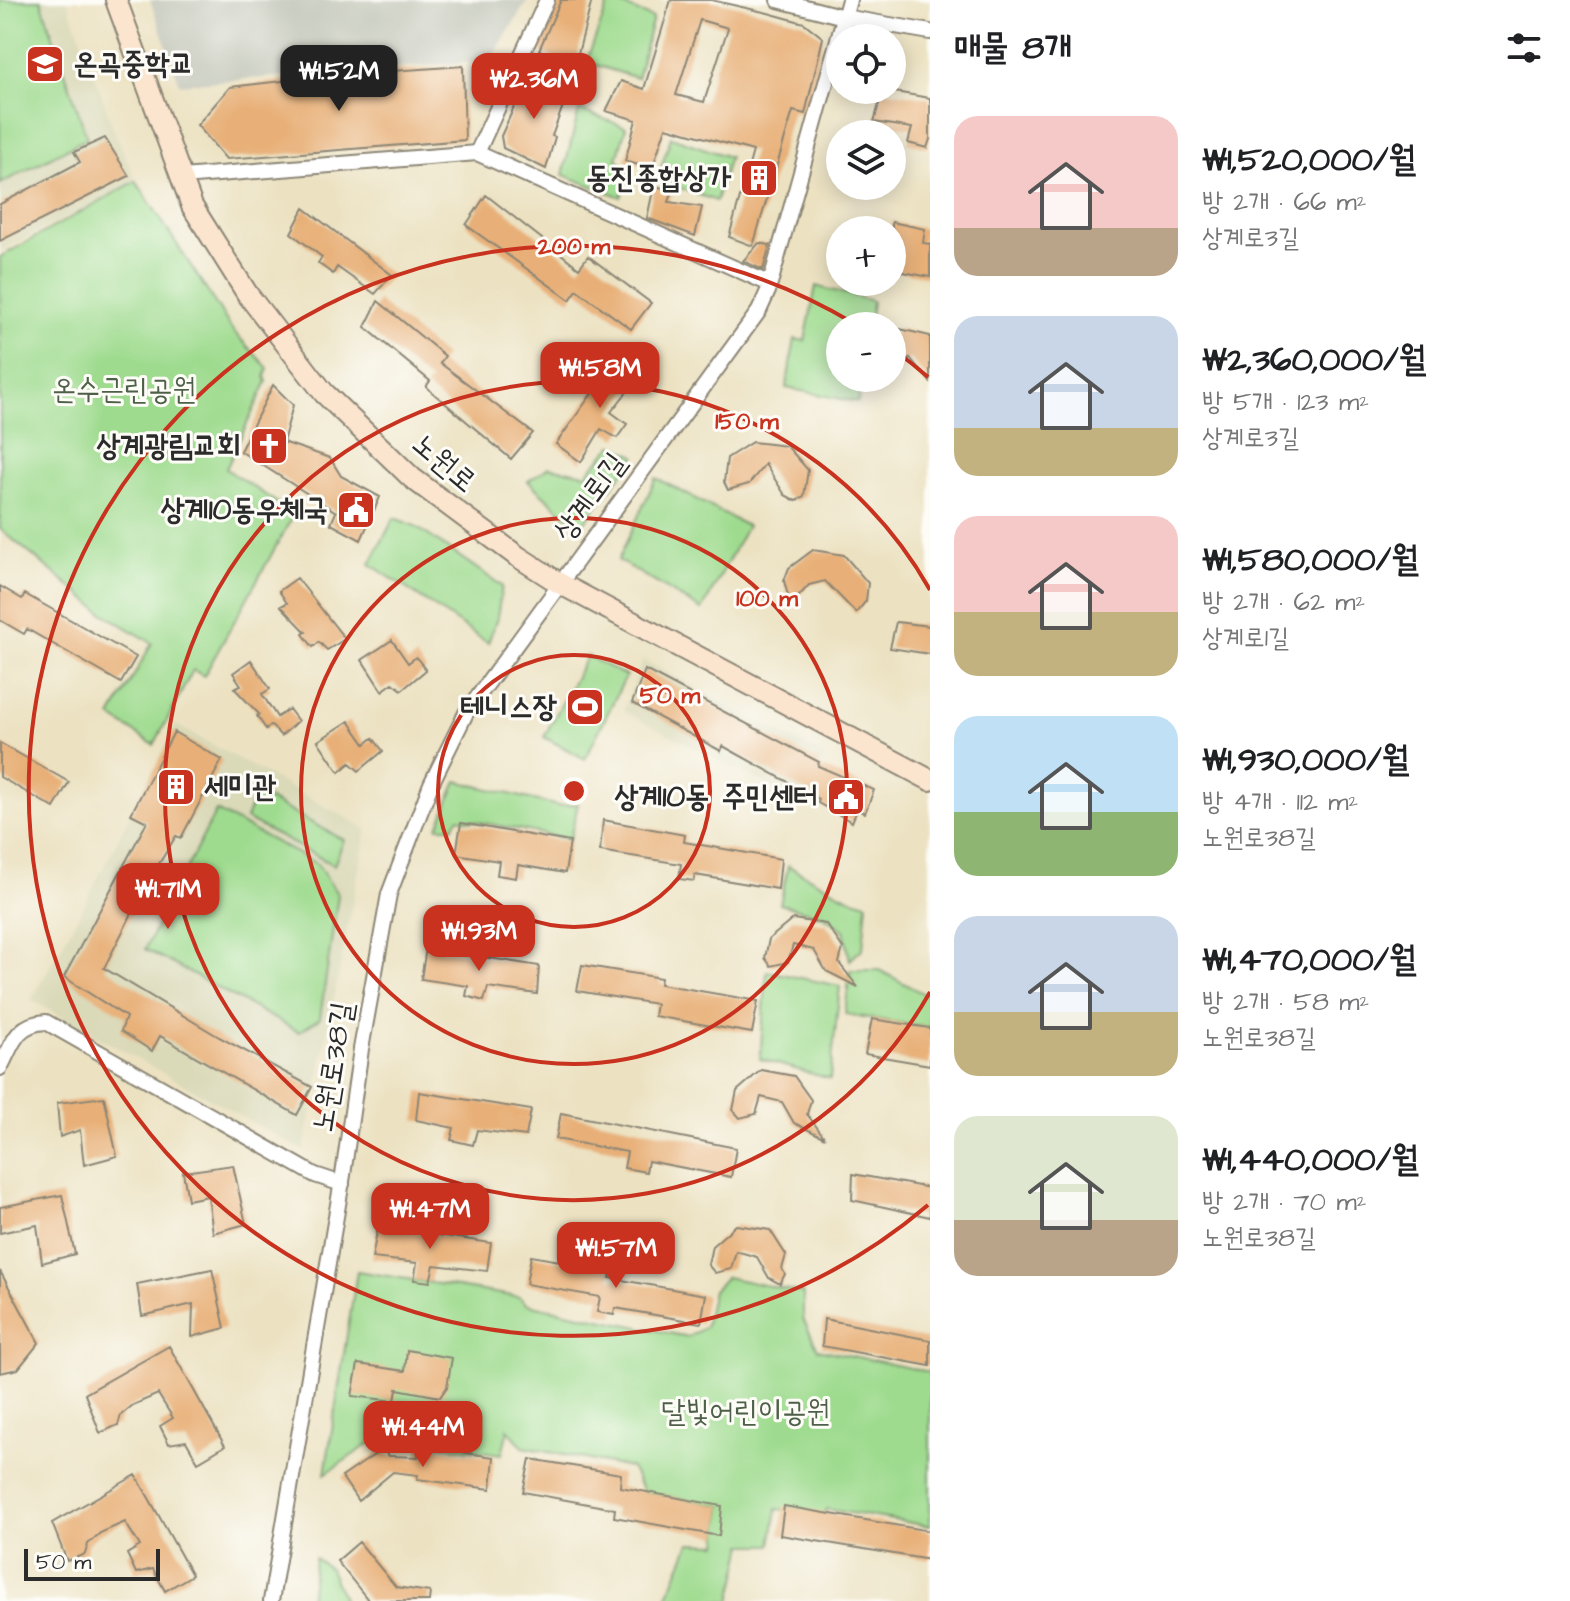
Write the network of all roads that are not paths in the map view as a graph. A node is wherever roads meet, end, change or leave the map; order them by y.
1 (116, 0) edge
2 (547, 0) edge
3 (778, 0) edge
4 (849, 0) edge
5 (844, 17) junction
6 (930, 32) edge
7 (477, 153) junction
8 (182, 177) junction
9 (770, 284) junction
10 (559, 583) junction
11 (930, 780) edge
12 (0, 1068) edge
13 (342, 1184) junction
14 (271, 1601) edge

1 - 8 main road, 노원로
2 - 7 street
3 - 5 street
4 - 5 street, 상계로1길
5 - 6 street
5 - 9 street, 상계로1길
7 - 8 street
7 - 9 street
8 - 10 main road, 노원로
9 - 10 street, 상계로1길
10 - 11 main road, 노원로
10 - 13 street, 노원로38길
12 - 13 street
13 - 14 street, 노원로38길

